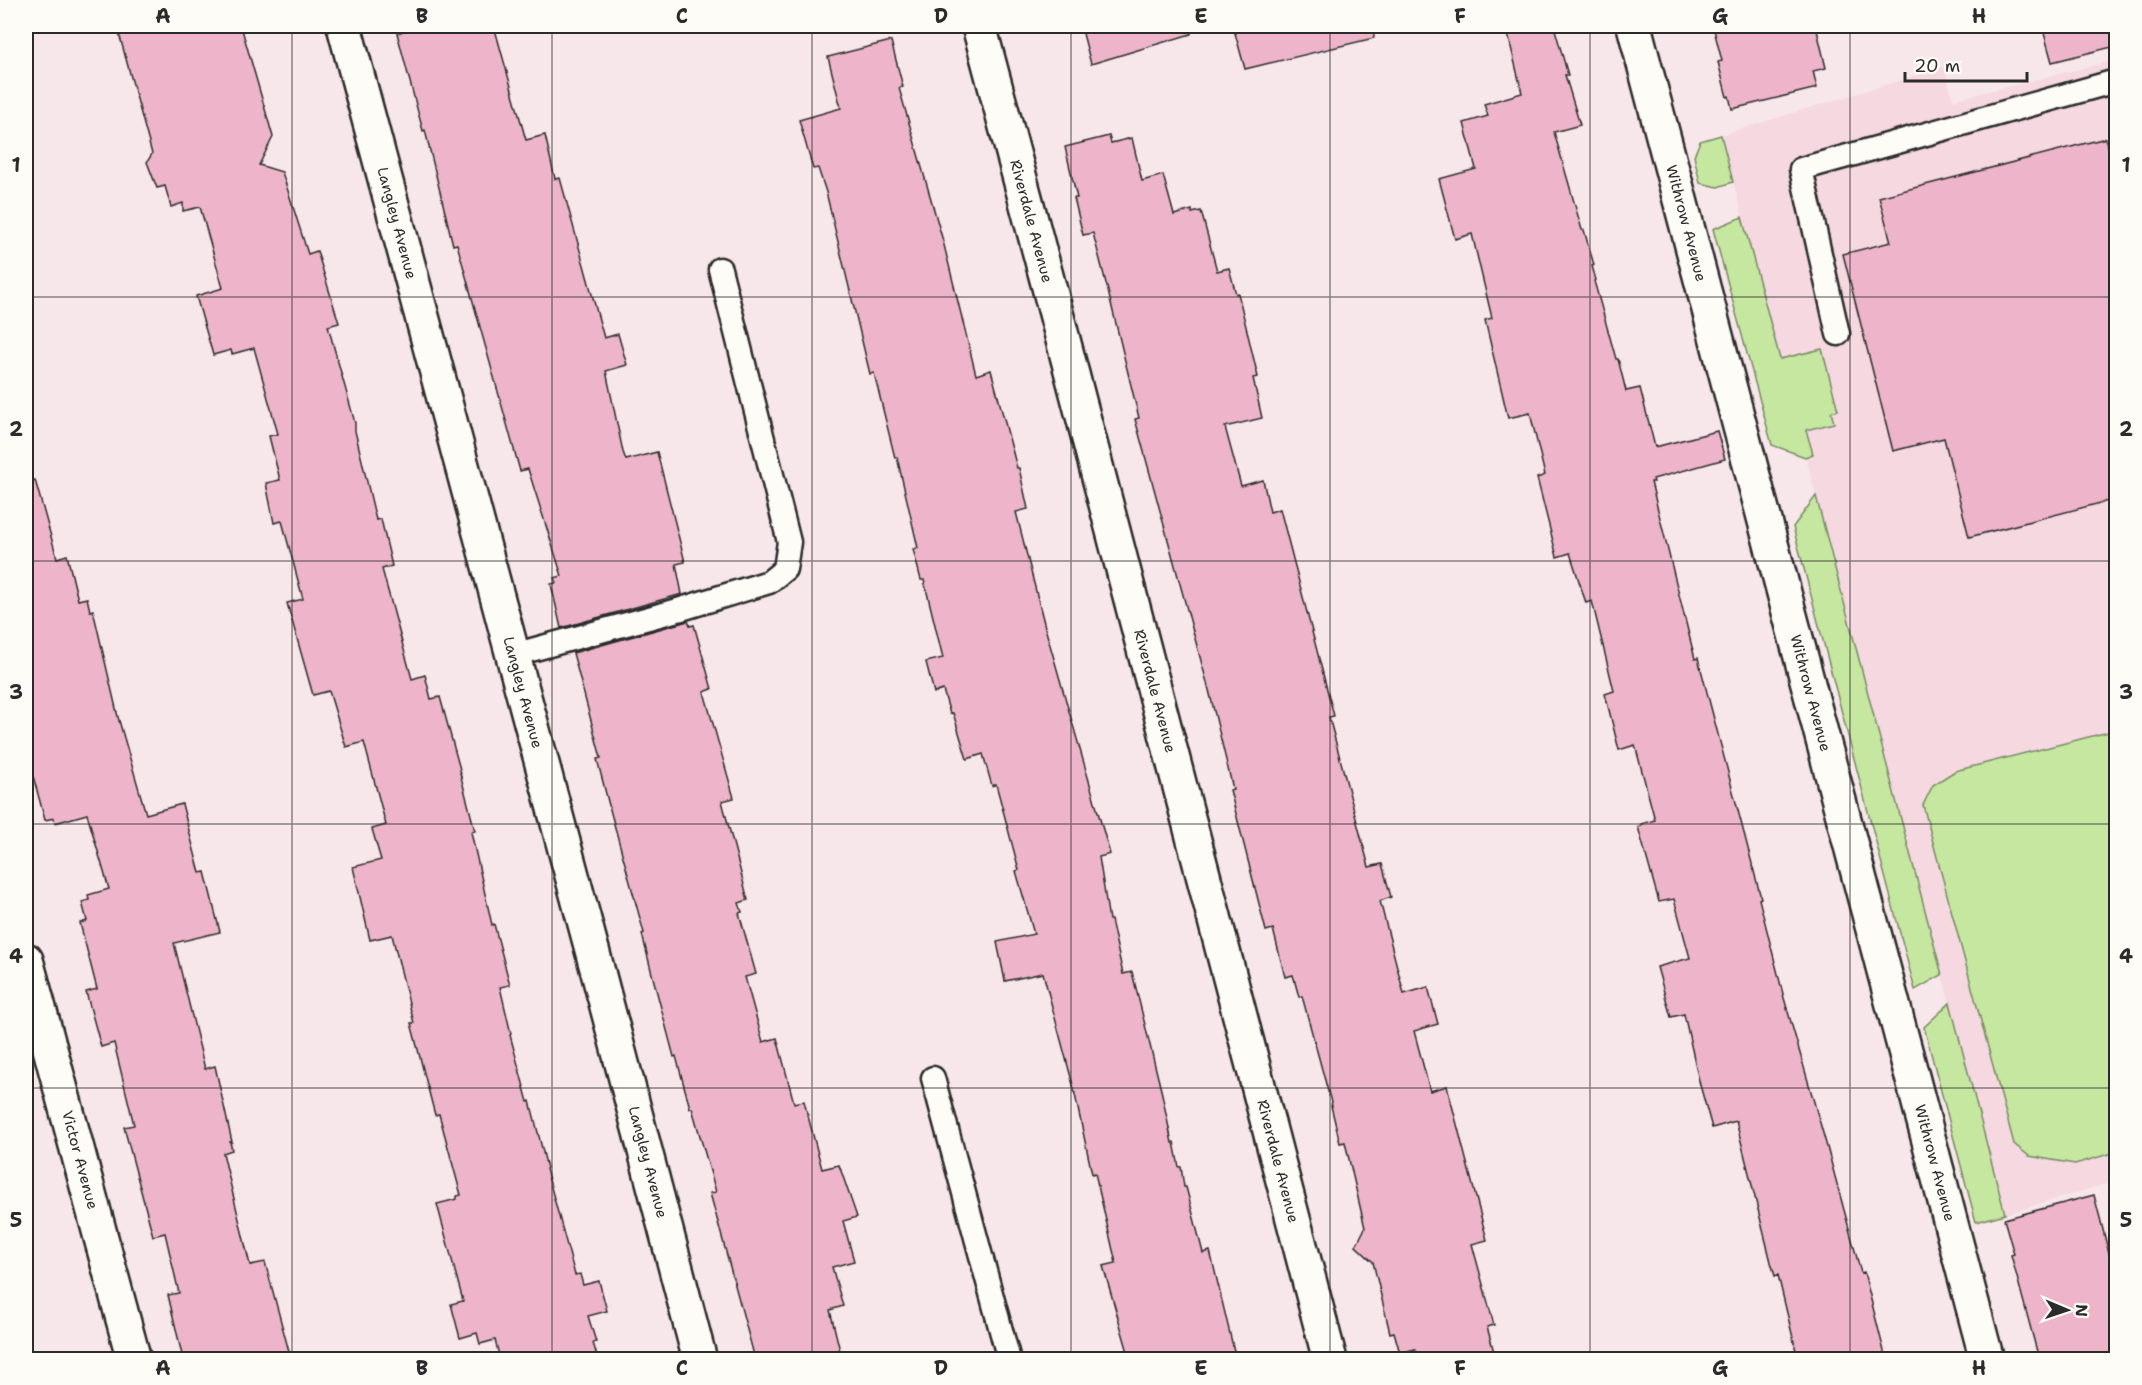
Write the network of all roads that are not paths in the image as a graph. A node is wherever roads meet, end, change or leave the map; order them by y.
1 (344, 26) edge
2 (979, 26) edge
3 (1634, 26) edge
4 (2116, 81) edge
5 (720, 269) dead end
6 (1838, 334) dead end
7 (513, 655) junction
8 (26, 960) edge
9 (933, 1078) dead end
10 (134, 1359) edge
11 (700, 1359) edge
12 (1009, 1359) edge
13 (1330, 1359) edge
14 (1987, 1359) edge

1 - 7 street, Langley Avenue
2 - 13 street, Riverdale Avenue
3 - 14 street, Withrow Avenue
4 - 6 lane
5 - 7 lane
7 - 11 street, Langley Avenue
8 - 10 street, Victor Avenue
9 - 12 lane

